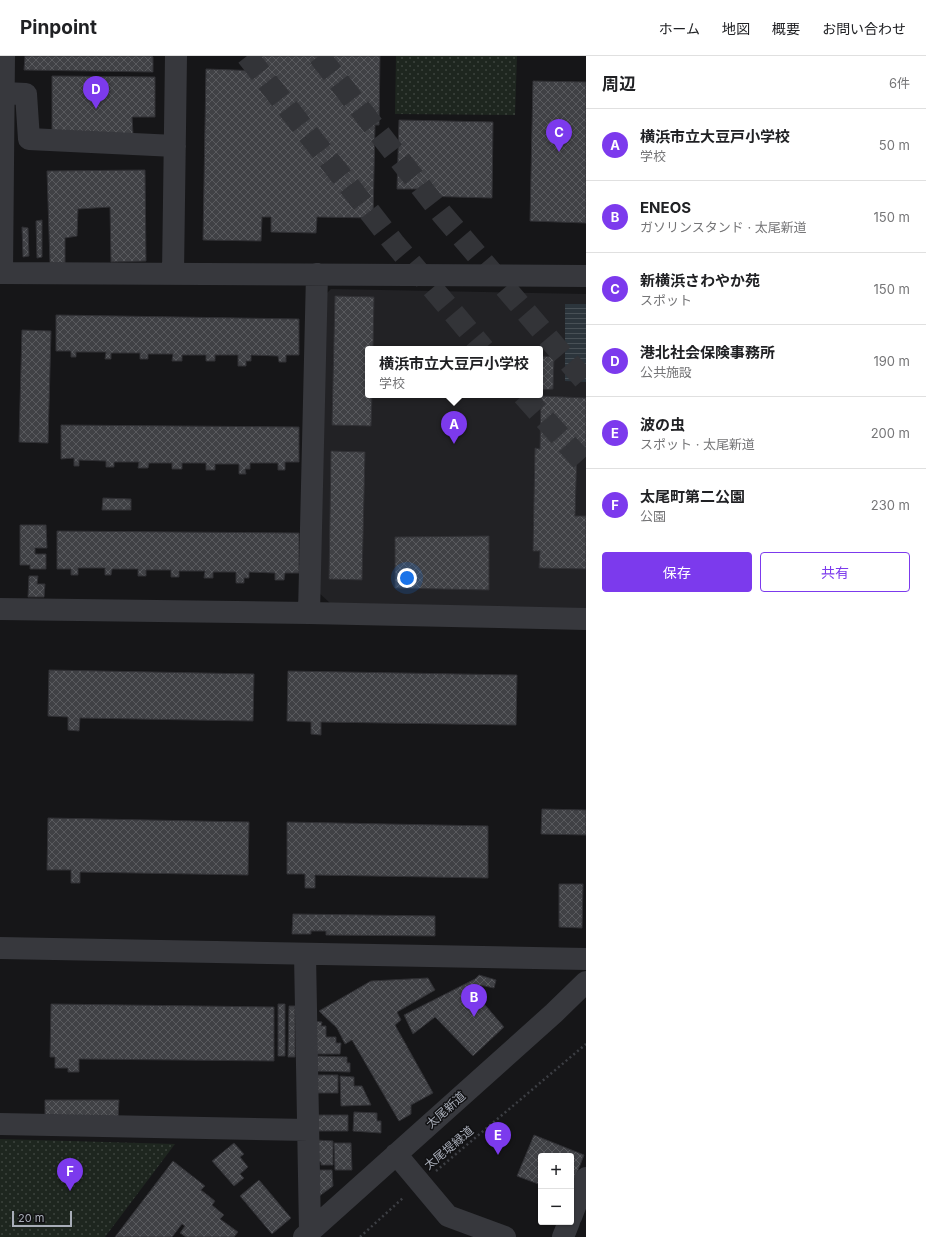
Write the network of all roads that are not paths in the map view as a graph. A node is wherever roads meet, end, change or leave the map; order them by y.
1 (4, 56) edge
2 (176, 56) edge
3 (4, 93) junction
4 (175, 146) junction
5 (1, 272) edge
6 (173, 273) junction
7 (318, 274) junction
8 (586, 276) edge
9 (0, 609) edge
10 (309, 613) junction
11 (586, 619) edge
12 (0, 948) edge
13 (304, 954) junction
14 (586, 959) edge
15 (586, 982) edge
16 (0, 1124) edge
17 (308, 1130) junction
18 (396, 1154) junction
19 (586, 1178) edge
20 (574, 1209) edge
21 (568, 1225) edge
22 (307, 1234) edge
23 (505, 1237) edge
24 (563, 1237) edge

1 - 3 street
2 - 4 street
3 - 4 street
3 - 5 street
4 - 6 street
5 - 6 street
6 - 7 street
7 - 8 street
7 - 10 street
9 - 10 street
10 - 11 street
12 - 13 street
13 - 14 street
13 - 17 street
15 - 18 street, 太尾新道
16 - 17 street
17 - 22 street
18 - 22 street, 太尾新道
18 - 23 street
19 - 20 street
21 - 24 street

